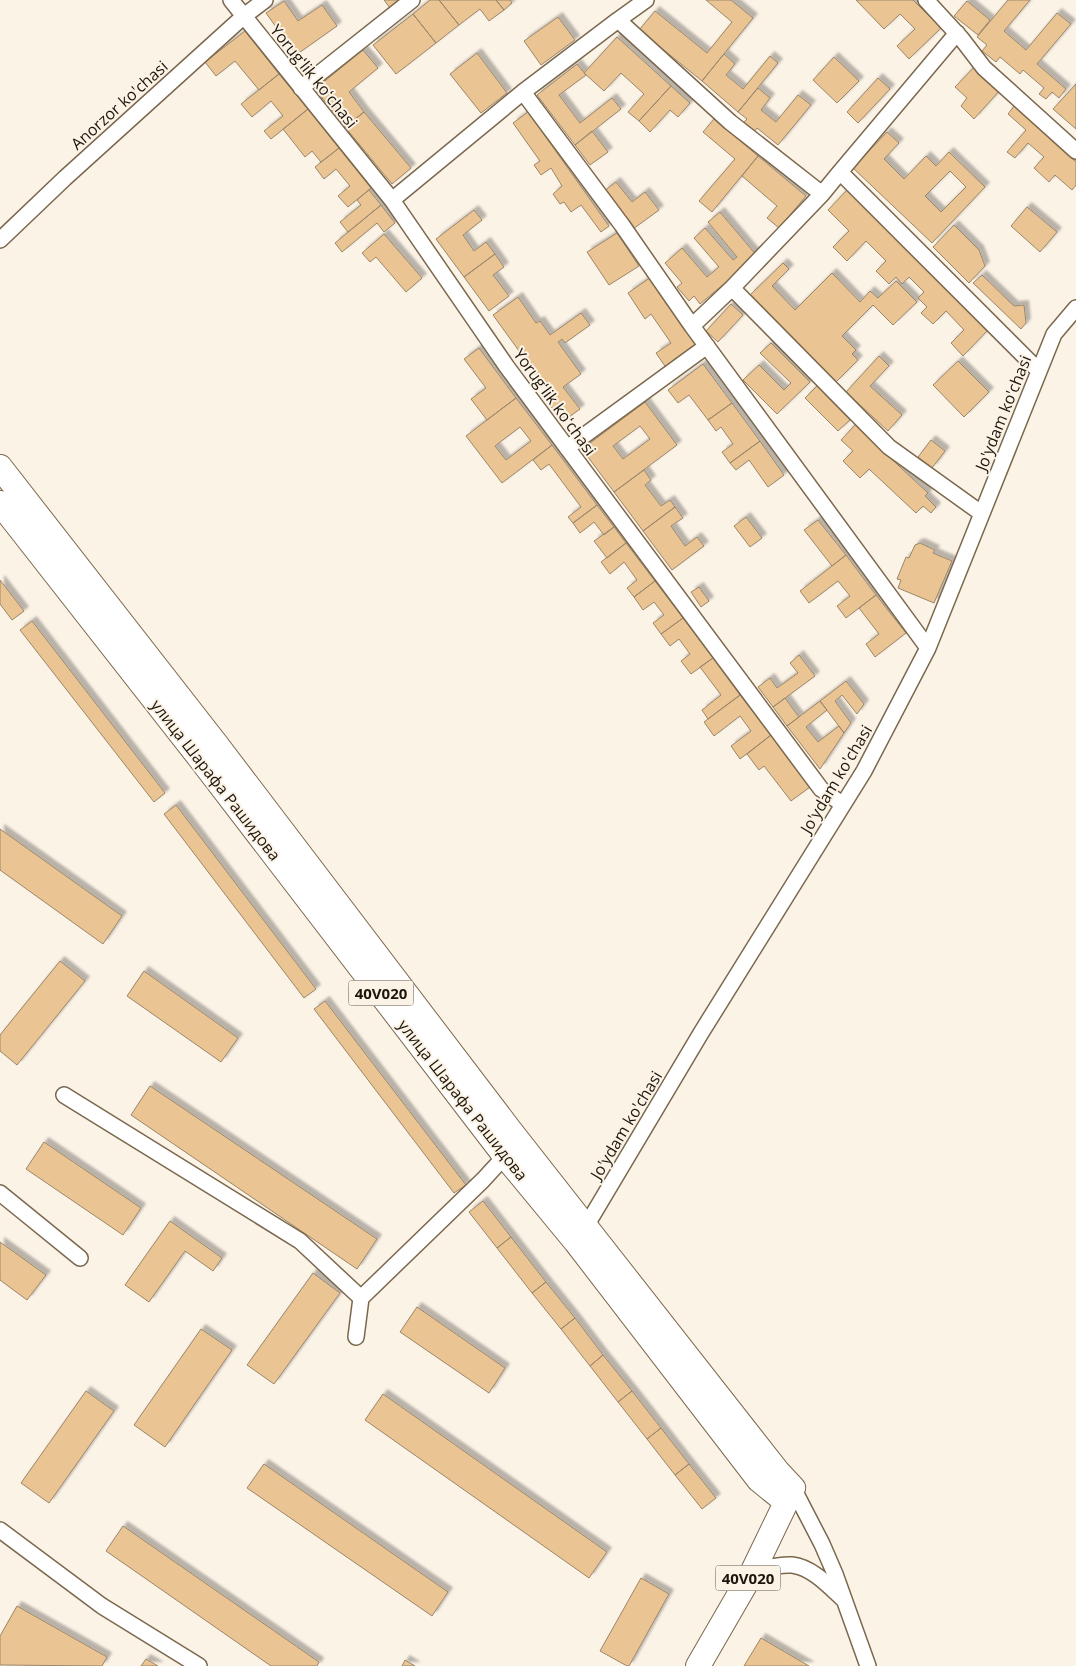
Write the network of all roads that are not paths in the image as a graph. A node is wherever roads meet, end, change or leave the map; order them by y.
1 (231, 0) edge
2 (265, 0) edge
3 (412, 0) edge
4 (646, 0) edge
5 (926, 0) edge
6 (244, 16) junction
7 (618, 20) junction
8 (956, 33) junction
9 (301, 88) junction
10 (524, 92) junction
11 (1076, 151) edge
12 (840, 172) junction
13 (822, 194) junction
14 (392, 200) junction
15 (0, 240) edge
16 (732, 288) junction
17 (1076, 308) edge
18 (692, 326) junction
19 (707, 346) junction
20 (1039, 371) junction
21 (567, 448) junction
22 (0, 466) edge
23 (0, 503) edge
24 (981, 513) junction
25 (928, 648) junction
26 (208, 751) junction
27 (842, 804) junction
28 (64, 1095) dead end
29 (505, 1156) junction
30 (0, 1193) edge
31 (581, 1235) junction
32 (80, 1258) dead end
33 (361, 1298) junction
34 (356, 1337) dead end
35 (780, 1486) junction
36 (0, 1530) edge
37 (752, 1570) junction
38 (846, 1602) junction
39 (199, 1666) edge
40 (698, 1666) edge
41 (868, 1666) edge

1 - 6 street, Yorugʻlik koʻchasi
2 - 6 street, Anorzor ko'chasi
3 - 9 street
4 - 7 street
5 - 8 street
6 - 9 street, Yorugʻlik koʻchasi
6 - 15 street, Anorzor ko'chasi
7 - 10 street
7 - 13 street
8 - 11 street
8 - 12 street
9 - 14 street, Yorugʻlik koʻchasi
10 - 14 street
10 - 18 street
12 - 13 street
12 - 20 street
13 - 16 street
14 - 21 street, Yorugʻlik koʻchasi
16 - 18 street
16 - 24 street
17 - 20 street, Jo'ydam ko'chasi
18 - 19 street
19 - 21 street
19 - 25 street
20 - 24 street, Jo'ydam ko'chasi
21 - 27 street, Yorugʻlik koʻchasi
22 - 26 main road
23 - 26 main road, улица Шарафа Рашидова / 40V020
24 - 25 street, Jo'ydam ko'chasi
25 - 27 street, Jo'ydam ko'chasi
26 - 29 main road, улица Шарафа Рашидова / 40V020
26 - 31 main road
27 - 31 street, Jo'ydam ko'chasi
28 - 33 street
29 - 31 main road, улица Шарафа Рашидова / 40V020
29 - 33 street
30 - 32 street
31 - 35 main road, улица Шарафа Рашидова / 40V020
33 - 34 street
35 - 37 main road, 40V020
35 - 38 street
36 - 39 street
37 - 38 street
37 - 40 main road, 40V020
38 - 41 street

